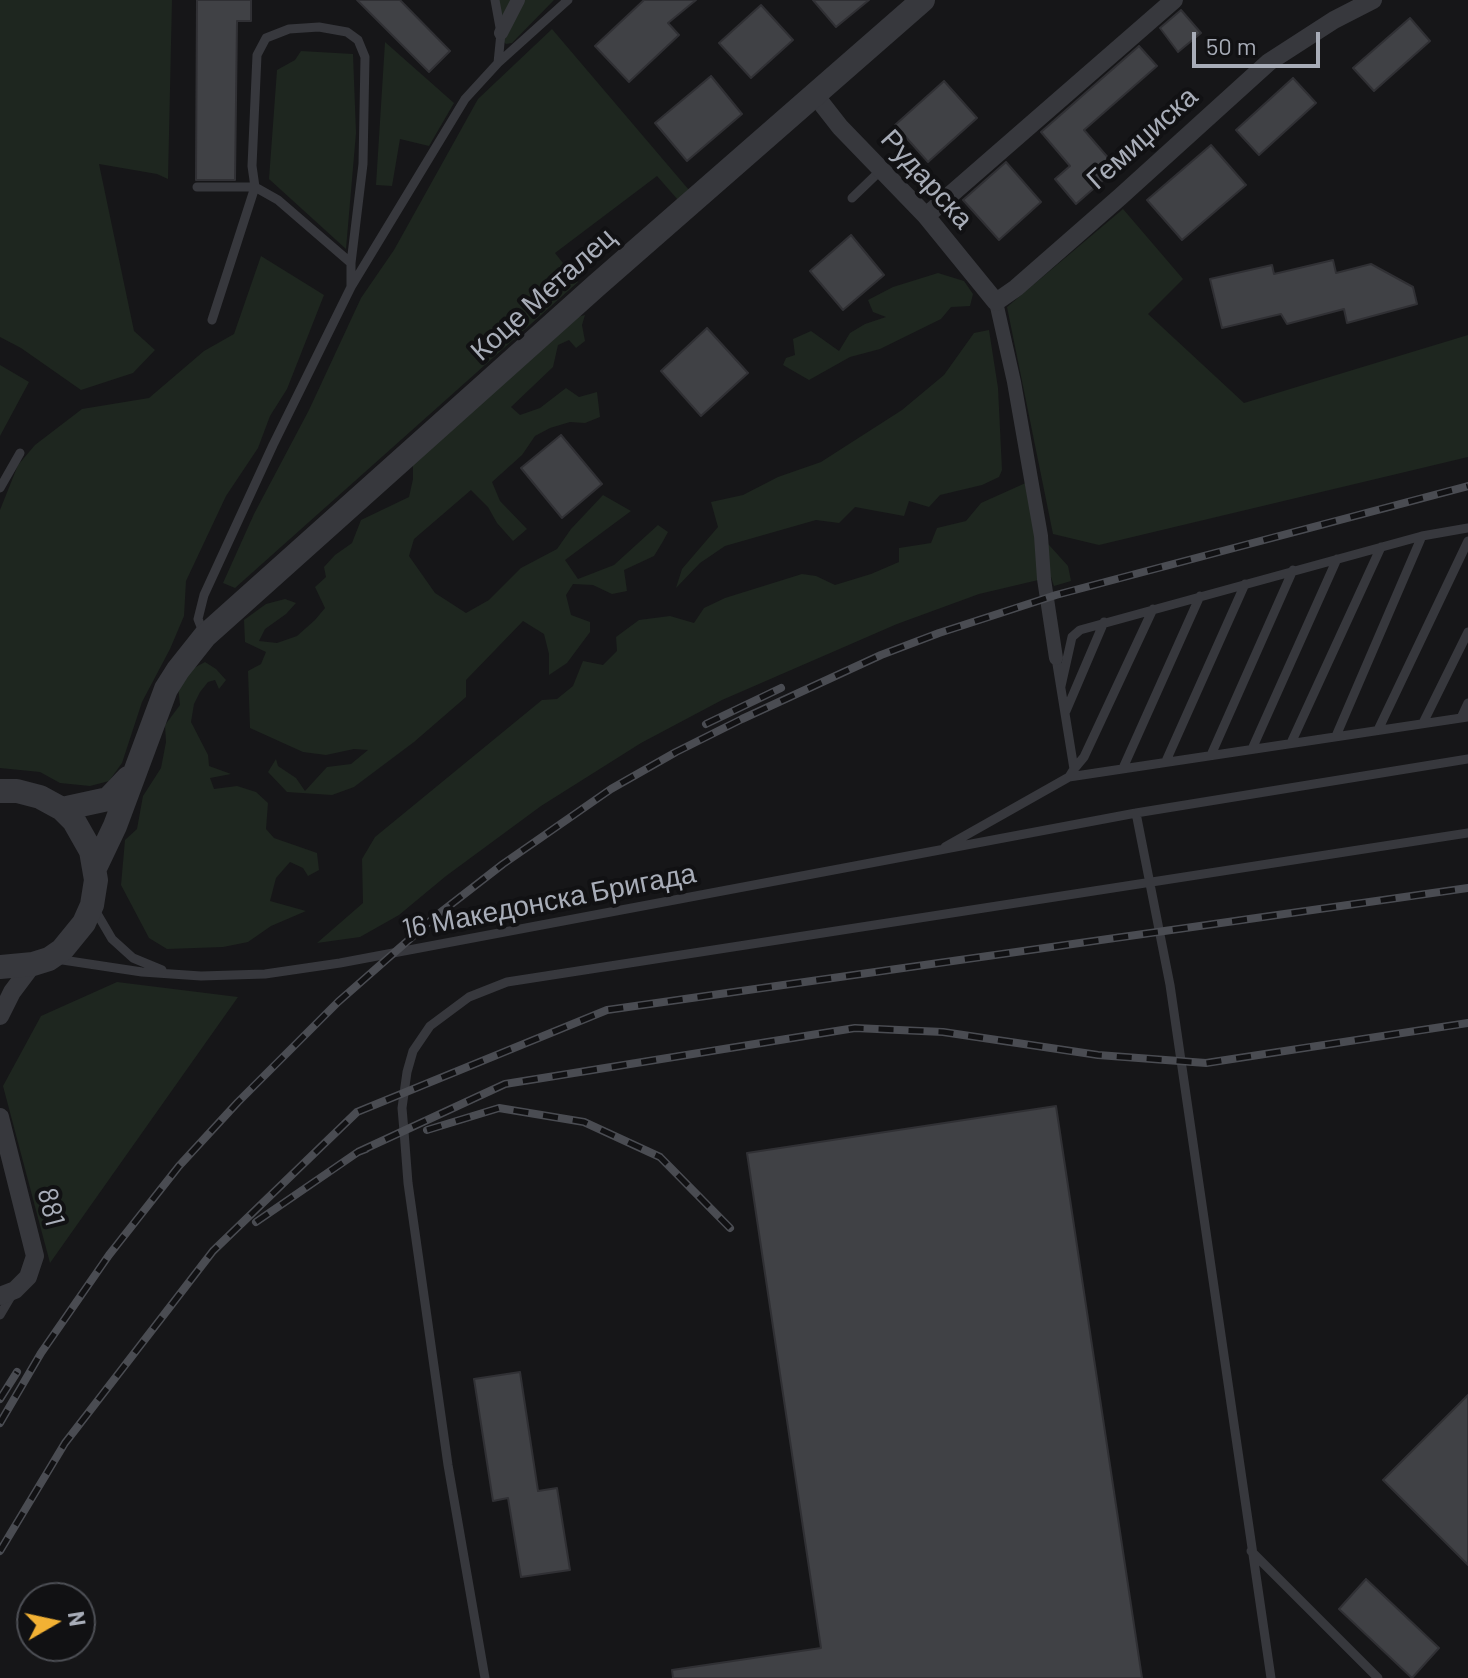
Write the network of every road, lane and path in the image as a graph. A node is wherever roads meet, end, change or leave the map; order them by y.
1 (495, 0) edge
2 (518, 0) edge
3 (568, 0) edge
4 (923, 0) edge
5 (1174, 0) edge
6 (1373, 0) edge
7 (501, 33) junction
8 (498, 63) junction
9 (815, 95) junction
10 (881, 170) junction
11 (197, 187) dead end
12 (255, 187) junction
13 (852, 198) dead end
14 (926, 216) junction
15 (351, 263) junction
16 (351, 287) junction
17 (996, 302) junction
18 (212, 320) dead end
19 (20, 453) dead end
20 (0, 488) edge
21 (1468, 528) edge
22 (1422, 536) junction
23 (1468, 541) edge
24 (1381, 547) junction
25 (1337, 559) junction
26 (1293, 570) junction
27 (1245, 584) junction
28 (1200, 596) junction
29 (1153, 609) junction
30 (1104, 622) junction
31 (1468, 632) edge
32 (205, 636) junction
33 (1056, 658) joint
34 (1061, 686) junction
35 (1468, 703) edge
36 (1065, 713) junction
37 (1465, 718) edge
38 (1423, 723) junction
39 (1378, 730) junction
40 (1336, 736) junction
41 (1291, 743) junction
42 (1252, 749) junction
43 (1211, 755) junction
44 (1468, 759) edge
45 (1166, 761) junction
46 (137, 767) junction
47 (1123, 768) junction
48 (1071, 773) junction
49 (0, 791) edge
50 (62, 809) junction
51 (1136, 813) junction
52 (1468, 833) edge
53 (935, 852) junction
54 (95, 868) junction
55 (1151, 881) junction
56 (92, 905) junction
57 (41, 961) junction
58 (0, 967) edge
59 (168, 973) junction
60 (0, 1016) edge
61 (0, 1117) edge
62 (8, 1293) edge
63 (0, 1315) edge
64 (1251, 1551) junction
65 (485, 1678) edge
66 (1271, 1678) edge
67 (1378, 1678) edge

1 - 7 lane
2 - 7 street
3 - 8 lane
4 - 9 street, Коце Металец
5 - 14 street
6 - 17 street, Гемиџиска
7 - 8 lane
8 - 16 lane
9 - 10 street, Рударска
9 - 32 street, Коце Металец
10 - 13 lane
10 - 14 street, Рударска
11 - 12 lane
12 - 15 lane
12 - 15 lane
12 - 18 lane
14 - 17 street, Рударска
15 - 16 lane
16 - 32 lane
17 - 33 street
19 - 20 lane
21 - 22 lane
22 - 24 lane
22 - 40 lane
23 - 39 lane
24 - 25 lane
24 - 41 lane
25 - 26 lane
25 - 42 lane
26 - 27 lane
26 - 43 lane
27 - 28 lane
27 - 45 lane
28 - 29 lane
28 - 47 lane
29 - 30 lane
29 - 48 lane
30 - 34 lane
30 - 36 lane
31 - 38 lane
32 - 46 street, Коце Металец
33 - 34 lane
34 - 36 lane
35 - 37 lane
36 - 48 lane
37 - 38 lane
38 - 39 lane
39 - 40 lane
40 - 41 lane
41 - 42 lane
42 - 43 lane
43 - 45 lane
44 - 51 lane, 16 Македонска Бригада
45 - 47 lane
46 - 50 street, Коце Металец
46 - 54 street, Коце Металец
47 - 48 lane
48 - 53 lane
49 - 50 street
50 - 54 street
51 - 53 lane, 16 Македонска Бригада
51 - 55 lane
52 - 55 lane
53 - 59 lane, 16 Македонска Бригада
54 - 56 street
55 - 64 lane
55 - 65 lane
56 - 57 street
56 - 59 lane, 16 Македонска Бригада
57 - 58 street
57 - 59 lane, 16 Македонска Бригада
57 - 60 street
61 - 62 street, 881
62 - 63 lane
64 - 66 lane
64 - 67 lane

